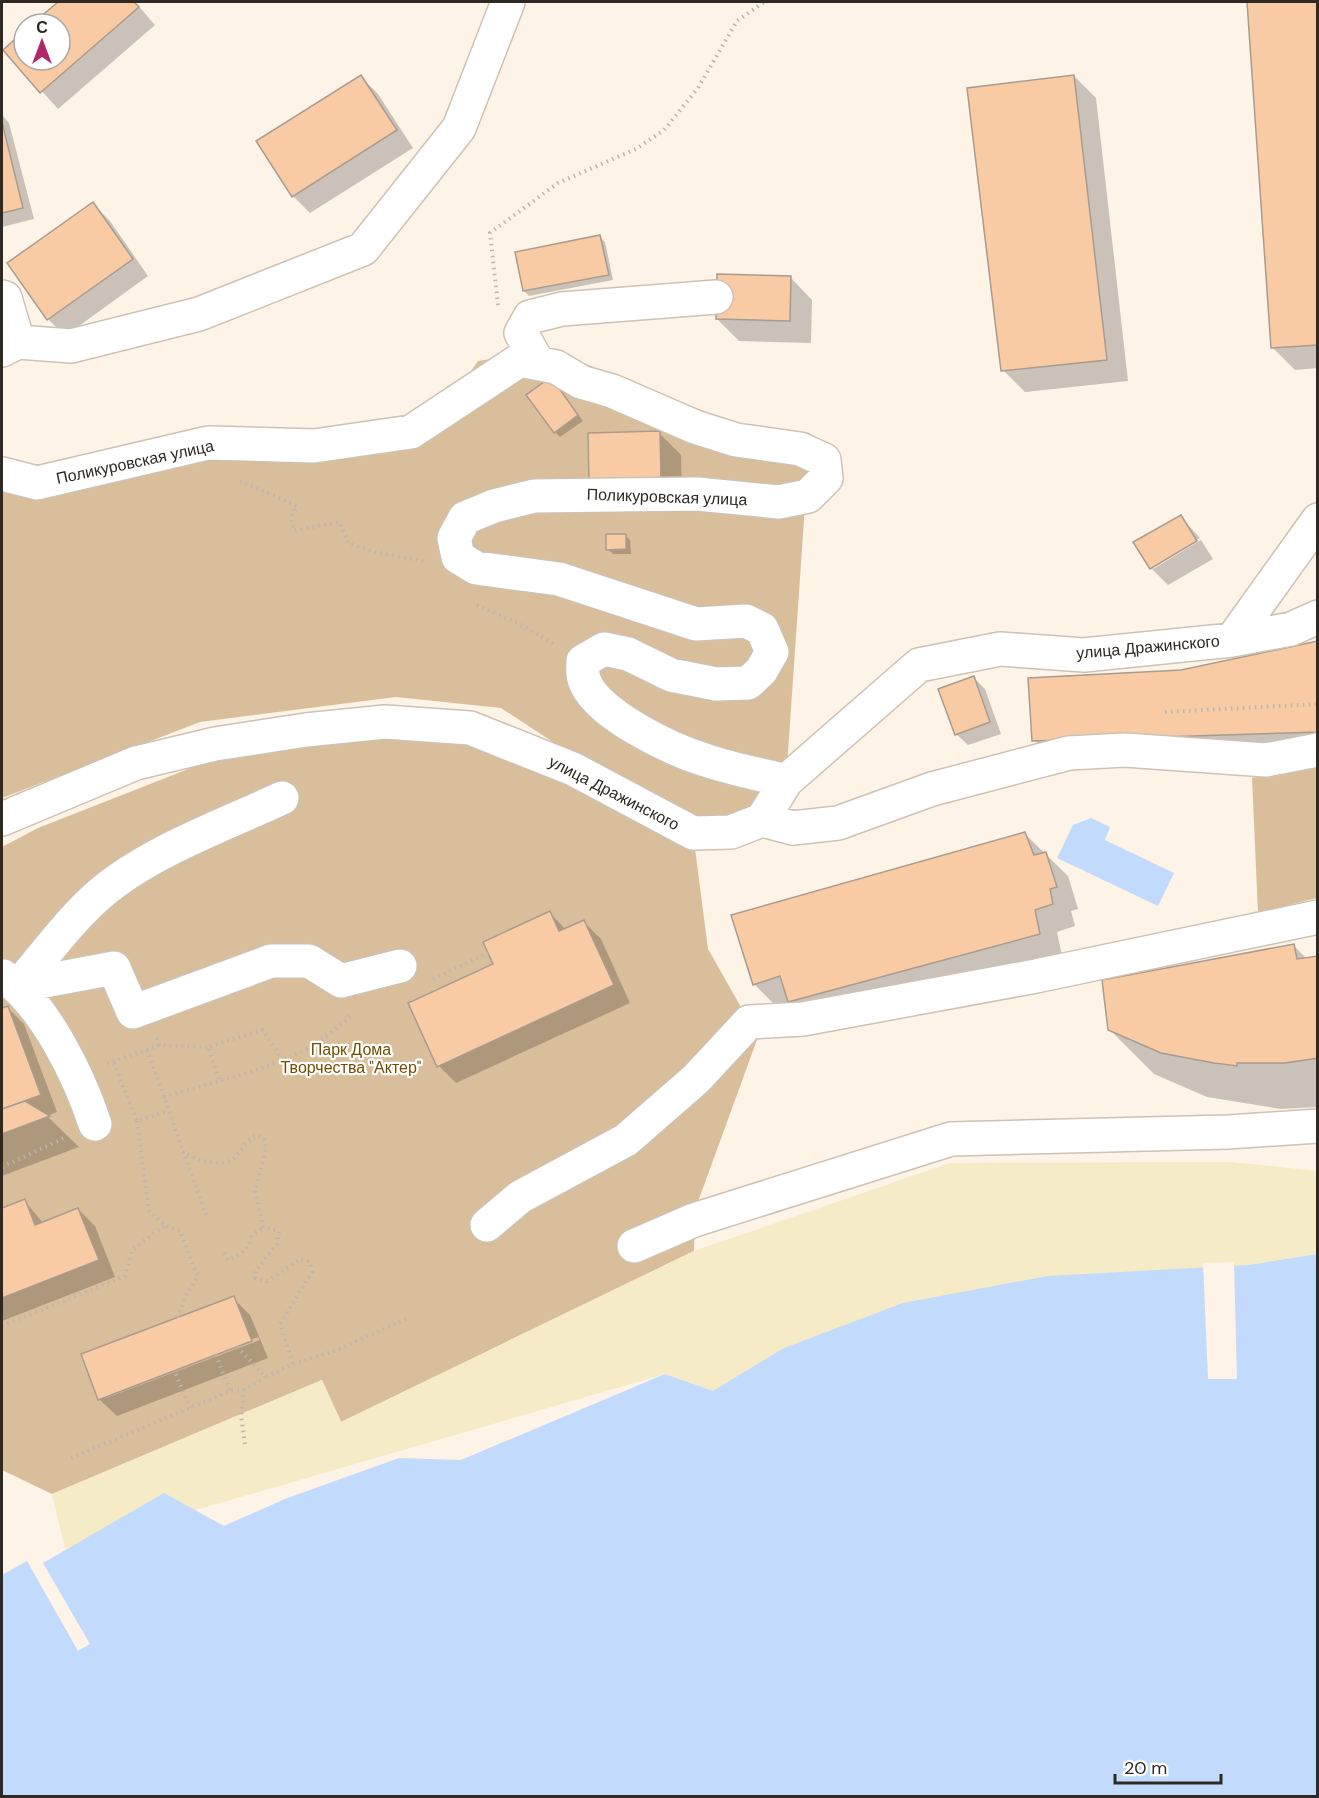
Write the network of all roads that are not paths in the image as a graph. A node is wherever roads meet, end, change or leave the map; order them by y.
1 (508, 2) edge
2 (2, 297) edge
3 (717, 297) dead end
4 (10, 346) edge
5 (538, 363) junction
6 (2, 474) edge
7 (1317, 520) edge
8 (1317, 617) edge
9 (1232, 640) junction
10 (1317, 750) edge
11 (786, 781) junction
12 (282, 798) dead end
13 (2, 819) edge
14 (762, 820) junction
15 (1317, 917) edge
16 (400, 966) dead end
17 (10, 980) edge
18 (95, 1124) road end
19 (1317, 1126) edge
20 (487, 1225) dead end
21 (634, 1246) dead end

1 - 4 street
2 - 4 street
3 - 5 street
5 - 6 street, Поликуровская улица
5 - 11 street, Поликуровская улица
7 - 9 street
8 - 9 street, улица Дражинского
9 - 11 street, улица Дражинского
10 - 14 street
11 - 14 street, улица Дражинского
12 - 17 street
13 - 14 street, улица Дражинского
15 - 20 street
16 - 17 street
17 - 18 street
19 - 21 street

